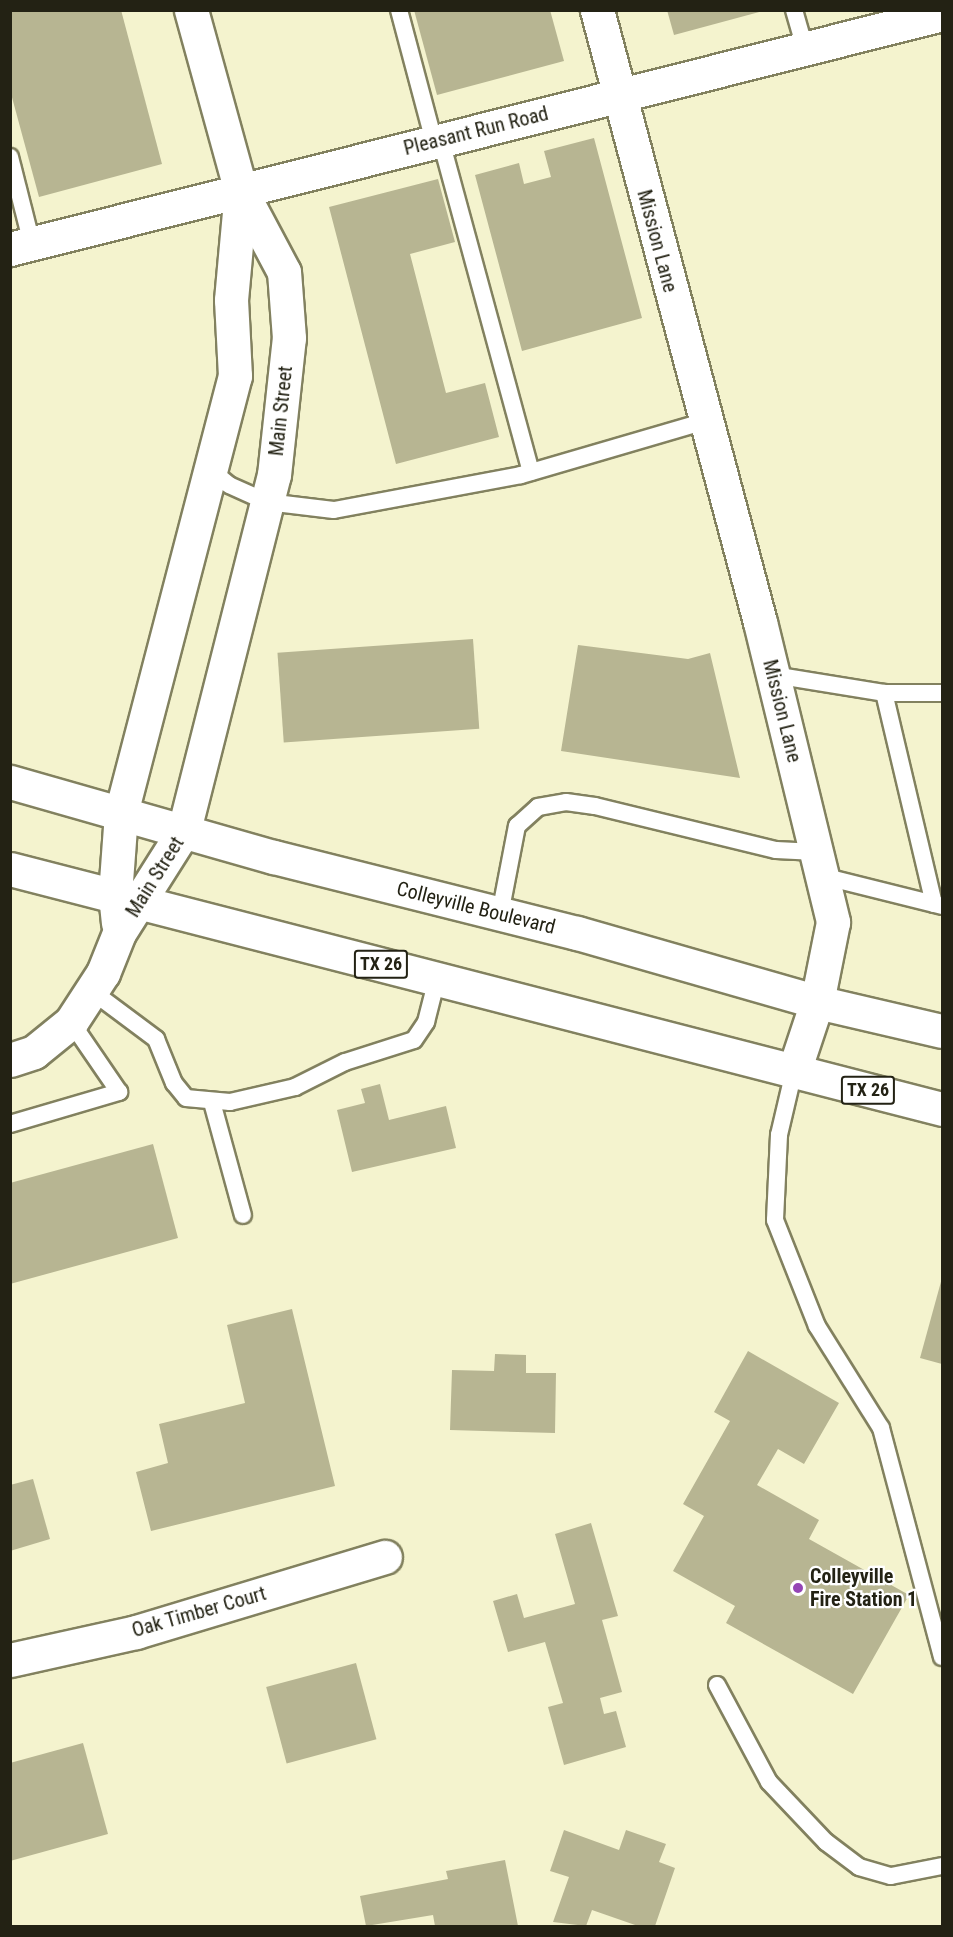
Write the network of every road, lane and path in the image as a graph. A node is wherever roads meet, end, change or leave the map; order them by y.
1 (191, 10) edge
2 (399, 10) edge
3 (597, 10) edge
4 (794, 10) edge
5 (942, 14) edge
6 (897, 18) edge
7 (805, 48) junction
8 (618, 96) junction
9 (437, 141) junction
10 (10, 157) edge
11 (241, 191) junction
12 (21, 247) edge
13 (706, 421) junction
14 (212, 471) junction
15 (531, 472) junction
16 (267, 502) junction
17 (773, 675) junction
18 (884, 693) junction
19 (942, 693) edge
20 (10, 782) edge
21 (121, 813) junction
22 (184, 830) junction
23 (819, 864) junction
24 (10, 869) edge
25 (129, 898) junction
26 (938, 905) edge
27 (500, 914) junction
28 (437, 979) junction
29 (93, 992) junction
30 (817, 1002) junction
31 (71, 1022) junction
32 (942, 1031) edge
33 (10, 1060) edge
34 (794, 1071) junction
35 (212, 1102) junction
36 (942, 1109) edge
37 (10, 1124) edge
38 (243, 1215) dead end
39 (385, 1557) dead end
40 (942, 1657) edge
41 (10, 1660) edge
42 (717, 1685) dead end
43 (942, 1866) edge

1 - 11 street, Main Street
2 - 9 lane
3 - 8 street, Mission Lane
4 - 7 lane
5 - 6 street, Pleasant Run Road
6 - 7 street, Pleasant Run Road
7 - 8 street, Pleasant Run Road
8 - 9 street, Pleasant Run Road
8 - 13 street, Mission Lane
9 - 11 street, Pleasant Run Road
9 - 15 lane
10 - 12 lane
11 - 12 street, Pleasant Run Road
11 - 14 street, Main Street
11 - 16 street, Main Street
13 - 15 lane
13 - 17 street, Mission Lane
14 - 16 lane
14 - 21 street, Main Street
15 - 16 lane
16 - 22 street, Main Street
17 - 18 lane
17 - 23 street, Mission Lane
18 - 19 lane
18 - 26 lane
20 - 21 street, Colleyville Boulevard
21 - 22 street, Colleyville Boulevard
21 - 25 street, Main Street
22 - 25 street, Main Street
22 - 27 street, Colleyville Boulevard
23 - 26 lane
23 - 27 lane
23 - 30 street, Mission Lane
24 - 25 street, TX 26
25 - 28 street, TX 26
25 - 29 street, Main Street
27 - 30 street, Colleyville Boulevard
28 - 34 street, TX 26
28 - 35 lane
29 - 31 street
29 - 35 lane
30 - 32 street, Colleyville Boulevard
30 - 34 street, Mission Lane
31 - 33 street
31 - 37 lane
34 - 36 street, TX 26
34 - 40 lane
35 - 38 lane
39 - 41 street, Oak Timber Court
42 - 43 lane

